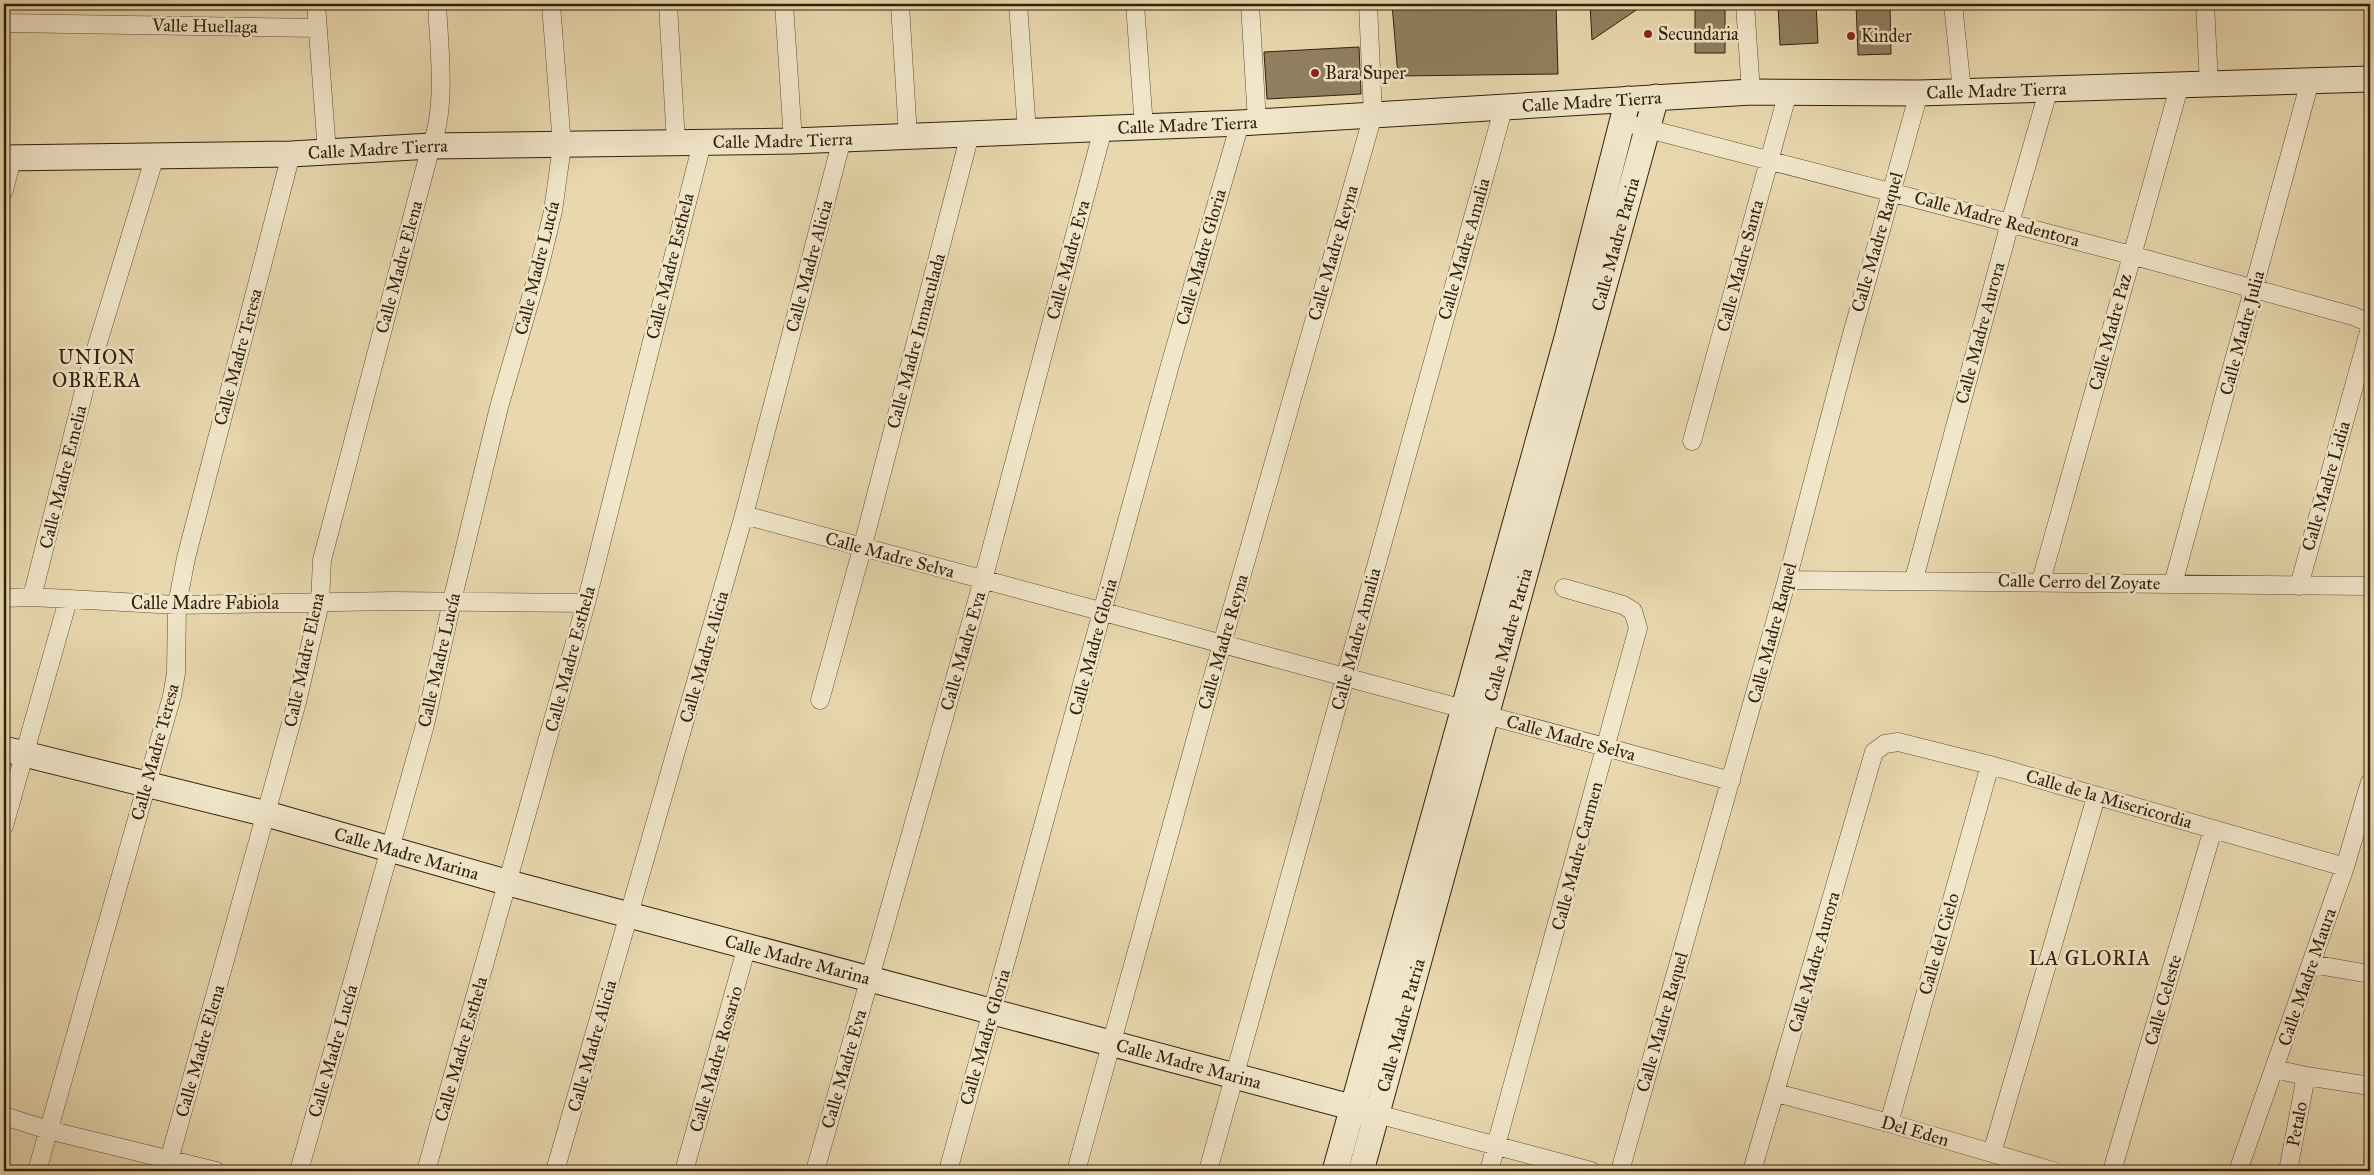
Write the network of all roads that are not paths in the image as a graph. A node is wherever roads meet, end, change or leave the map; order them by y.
1 (316, 4) edge
2 (437, 4) edge
3 (551, 4) edge
4 (668, 4) edge
5 (784, 4) edge
6 (900, 4) edge
7 (1018, 4) edge
8 (1135, 4) edge
9 (1250, 4) edge
10 (1368, 4) edge
11 (1746, 4) edge
12 (1953, 4) edge
13 (2204, 4) edge
14 (4, 23) edge
15 (317, 28) junction
16 (2370, 79) edge
17 (2310, 81) junction
18 (2180, 84) junction
19 (2210, 84) junction
20 (2049, 88) junction
21 (1962, 91) junction
22 (1751, 92) junction
23 (1788, 92) junction
24 (1919, 93) junction
25 (1656, 97) junction
26 (1504, 106) junction
27 (1625, 111) junction
28 (1373, 115) junction
29 (1249, 123) junction
30 (1144, 127) junction
31 (1647, 128) junction
32 (1103, 129) junction
33 (1027, 132) junction
34 (970, 134) junction
35 (908, 136) junction
36 (842, 139) junction
37 (792, 141) junction
38 (676, 143) junction
39 (702, 143) junction
40 (431, 146) junction
41 (562, 146) junction
42 (327, 152) junction
43 (291, 154) junction
44 (155, 156) junction
45 (8, 158) edge
46 (1770, 159) junction
47 (4, 190) edge
48 (1891, 191) junction
49 (2010, 223) junction
50 (2132, 254) junction
51 (2254, 288) junction
52 (2370, 323) edge
53 (2370, 328) edge
54 (1692, 441) dead end
55 (744, 516) junction
56 (862, 549) junction
57 (1914, 579) junction
58 (983, 580) junction
59 (1787, 580) junction
60 (2041, 581) junction
61 (2173, 584) junction
62 (2298, 586) junction
63 (2370, 586) edge
64 (1564, 588) dead end
65 (32, 597) junction
66 (4, 598) edge
67 (68, 600) junction
68 (452, 602) junction
69 (586, 603) junction
70 (320, 604) junction
71 (177, 605) junction
72 (1102, 613) junction
73 (1222, 644) junction
74 (1345, 678) junction
75 (820, 700) dead end
76 (1462, 708) junction
77 (1486, 715) junction
78 (1607, 747) junction
79 (14, 752) edge
80 (1874, 752) joint
81 (1990, 765) junction
82 (1731, 781) junction
83 (2370, 782) edge
84 (146, 785) junction
85 (2096, 797) junction
86 (267, 814) junction
87 (4, 826) edge
88 (2213, 829) junction
89 (2362, 837) edge
90 (390, 848) junction
91 (2345, 867) junction
92 (508, 883) junction
93 (630, 915) junction
94 (747, 946) junction
95 (2311, 964) junction
96 (2370, 974) edge
97 (869, 978) junction
98 (993, 1011) junction
99 (1112, 1044) junction
100 (2275, 1069) junction
101 (2306, 1076) junction
102 (1235, 1077) junction
103 (2370, 1086) edge
104 (1776, 1094) junction
105 (1352, 1108) junction
106 (1377, 1114) junction
107 (4, 1116) edge
108 (1889, 1123) junction
109 (48, 1130) junction
110 (1496, 1146) junction
111 (1992, 1153) junction
112 (167, 1166) edge
113 (37, 1171) edge
114 (216, 1171) edge
115 (299, 1171) edge
116 (426, 1171) edge
117 (555, 1171) edge
118 (684, 1171) edge
119 (815, 1171) edge
120 (948, 1171) edge
121 (1076, 1171) edge
122 (1208, 1171) edge
123 (1335, 1171) edge
124 (1361, 1171) edge
125 (1489, 1171) edge
126 (1591, 1171) edge
127 (1620, 1171) edge
128 (1752, 1171) edge
129 (2053, 1171) edge
130 (2112, 1171) edge
131 (2238, 1171) edge
132 (2288, 1171) edge

1 - 15 street
2 - 40 street, Calle Madre Elena
3 - 41 street, Calle Madre Lucía
4 - 38 street
5 - 37 street
6 - 35 street
7 - 33 street
8 - 30 street
9 - 29 street, Calle Madre Gloria
10 - 28 street, Calle Madre Reyna
11 - 22 street
12 - 21 street
13 - 19 street
14 - 15 street, Valle Huellaga
15 - 42 street
16 - 17 street, Calle Madre Tierra
17 - 19 street, Calle Madre Tierra
17 - 51 street, Calle Madre Julia
18 - 19 street, Calle Madre Tierra
18 - 20 street, Calle Madre Tierra
18 - 50 street, Calle Madre Paz
20 - 21 street, Calle Madre Tierra
20 - 49 street, Calle Madre Aurora
21 - 24 street, Calle Madre Tierra
22 - 23 street, Calle Madre Tierra
22 - 25 street, Calle Madre Tierra
23 - 24 street, Calle Madre Tierra
23 - 46 street, Calle Madre Santa
24 - 48 street, Calle Madre Raquel
25 - 27 street, Calle Madre Tierra
25 - 31 street, Calle Madre Patria
26 - 27 street, Calle Madre Tierra
26 - 28 street, Calle Madre Tierra
26 - 74 street, Calle Madre Amalia
27 - 31 street, Calle Madre Redentora
27 - 76 street, Calle Madre Patria
28 - 29 street, Calle Madre Tierra
28 - 73 street, Calle Madre Reyna
29 - 30 street, Calle Madre Tierra
29 - 72 street, Calle Madre Gloria
30 - 32 street, Calle Madre Tierra
31 - 46 street, Calle Madre Redentora
31 - 77 street, Calle Madre Patria
32 - 33 street, Calle Madre Tierra
32 - 58 street, Calle Madre Eva
33 - 34 street, Calle Madre Tierra
34 - 35 street, Calle Madre Tierra
34 - 56 street, Calle Madre Inmaculada
35 - 36 street, Calle Madre Tierra
36 - 37 street, Calle Madre Tierra
36 - 55 street, Calle Madre Alicia
37 - 39 street, Calle Madre Tierra
38 - 39 street, Calle Madre Tierra
38 - 41 street, Calle Madre Tierra
39 - 69 street, Calle Madre Esthela
40 - 41 street, Calle Madre Tierra
40 - 42 street, Calle Madre Tierra
40 - 70 street, Calle Madre Elena
41 - 68 street, Calle Madre Lucía
42 - 43 street, Calle Madre Tierra
43 - 44 street, Calle Madre Tierra
43 - 71 street, Calle Madre Teresa
44 - 45 street, Calle Madre Tierra
44 - 65 street, Calle Madre Emelia
45 - 47 street
46 - 48 street, Calle Madre Redentora
46 - 54 street, Calle Madre Santa
48 - 49 street, Calle Madre Redentora
48 - 59 street, Calle Madre Raquel
49 - 50 street, Calle Madre Redentora
49 - 57 street, Calle Madre Aurora
50 - 51 street, Calle Madre Redentora
50 - 60 street, Calle Madre Paz
51 - 52 street, Calle Madre Redentora
51 - 61 street, Calle Madre Julia
53 - 62 street, Calle Madre Lidia
55 - 56 street, Calle Madre Selva
55 - 93 street, Calle Madre Alicia
56 - 58 street, Calle Madre Selva
56 - 75 street, Calle Madre Inmaculada
57 - 59 street, Calle Cerro del Zoyate
57 - 60 street, Calle Cerro del Zoyate
58 - 72 street, Calle Madre Selva
58 - 97 street, Calle Madre Eva
59 - 82 street, Calle Madre Raquel
60 - 61 street, Calle Cerro del Zoyate
61 - 62 street, Calle Cerro del Zoyate
62 - 63 street, Calle Cerro del Zoyate
64 - 78 street, Calle Madre Carmen
65 - 66 street, Calle Madre Fabiola
65 - 67 street, Calle Madre Fabiola
67 - 71 street, Calle Madre Fabiola
67 - 79 street
68 - 69 street, Calle Madre Fabiola
68 - 70 street, Calle Madre Fabiola
68 - 90 street, Calle Madre Lucía
69 - 92 street, Calle Madre Esthela
70 - 71 street, Calle Madre Fabiola
70 - 86 street, Calle Madre Elena
71 - 84 street, Calle Madre Teresa
72 - 73 street, Calle Madre Selva
72 - 98 street, Calle Madre Gloria
73 - 74 street, Calle Madre Selva
73 - 99 street, Calle Madre Reyna
74 - 76 street, Calle Madre Selva
74 - 102 street, Calle Madre Amalia
76 - 77 street, Calle Madre Selva
76 - 105 street, Calle Madre Patria
77 - 78 street, Calle Madre Selva
77 - 106 street, Calle Madre Patria
78 - 82 street, Calle Madre Selva
78 - 110 street, Calle Madre Carmen
79 - 84 street, Calle Madre Marina
79 - 87 street
80 - 81 street, Calle de la Misericordia
80 - 104 street, Calle Madre Aurora
81 - 85 street, Calle de la Misericordia
81 - 108 street, Calle del Cielo
82 - 127 street, Calle Madre Raquel
83 - 89 street, Calle Madre Maura
84 - 86 street, Calle Madre Marina
84 - 109 street, Calle Madre Teresa
85 - 88 street, Calle de la Misericordia
85 - 111 street
86 - 90 street, Calle Madre Marina
86 - 112 street, Calle Madre Elena
88 - 91 street, Calle de la Misericordia
88 - 130 street, Calle Celeste
89 - 91 street, Calle Madre Maura
90 - 92 street, Calle Madre Marina
90 - 115 street, Calle Madre Lucía
91 - 95 street, Calle Madre Maura
92 - 93 street, Calle Madre Marina
92 - 116 street, Calle Madre Esthela
93 - 94 street, Calle Madre Marina
93 - 117 street, Calle Madre Alicia
94 - 97 street, Calle Madre Marina
94 - 118 street, Calle Madre Rosario
95 - 96 street
95 - 100 street, Calle Madre Maura
97 - 98 street, Calle Madre Marina
97 - 119 street, Calle Madre Eva
98 - 99 street, Calle Madre Marina
98 - 120 street, Calle Madre Gloria
99 - 102 street, Calle Madre Marina
99 - 121 street, Calle Madre Reyna
100 - 101 street
100 - 131 street, Calle Madre Maura
101 - 103 street
101 - 132 street, Petalo
102 - 105 street, Calle Madre Marina
102 - 122 street, Calle Madre Amalia
104 - 108 street, Del Eden
104 - 128 street, Calle Madre Aurora
105 - 106 street, Calle Madre Marina
105 - 123 street, Calle Madre Patria
106 - 110 street, Calle Madre Marina
106 - 124 street, Calle Madre Patria
107 - 109 street
108 - 111 street, Del Eden
109 - 112 street
109 - 113 street, Calle Madre Teresa
110 - 125 street, Calle Madre Carmen
110 - 126 street, Calle Madre Marina
111 - 129 street, Del Eden
112 - 114 street

